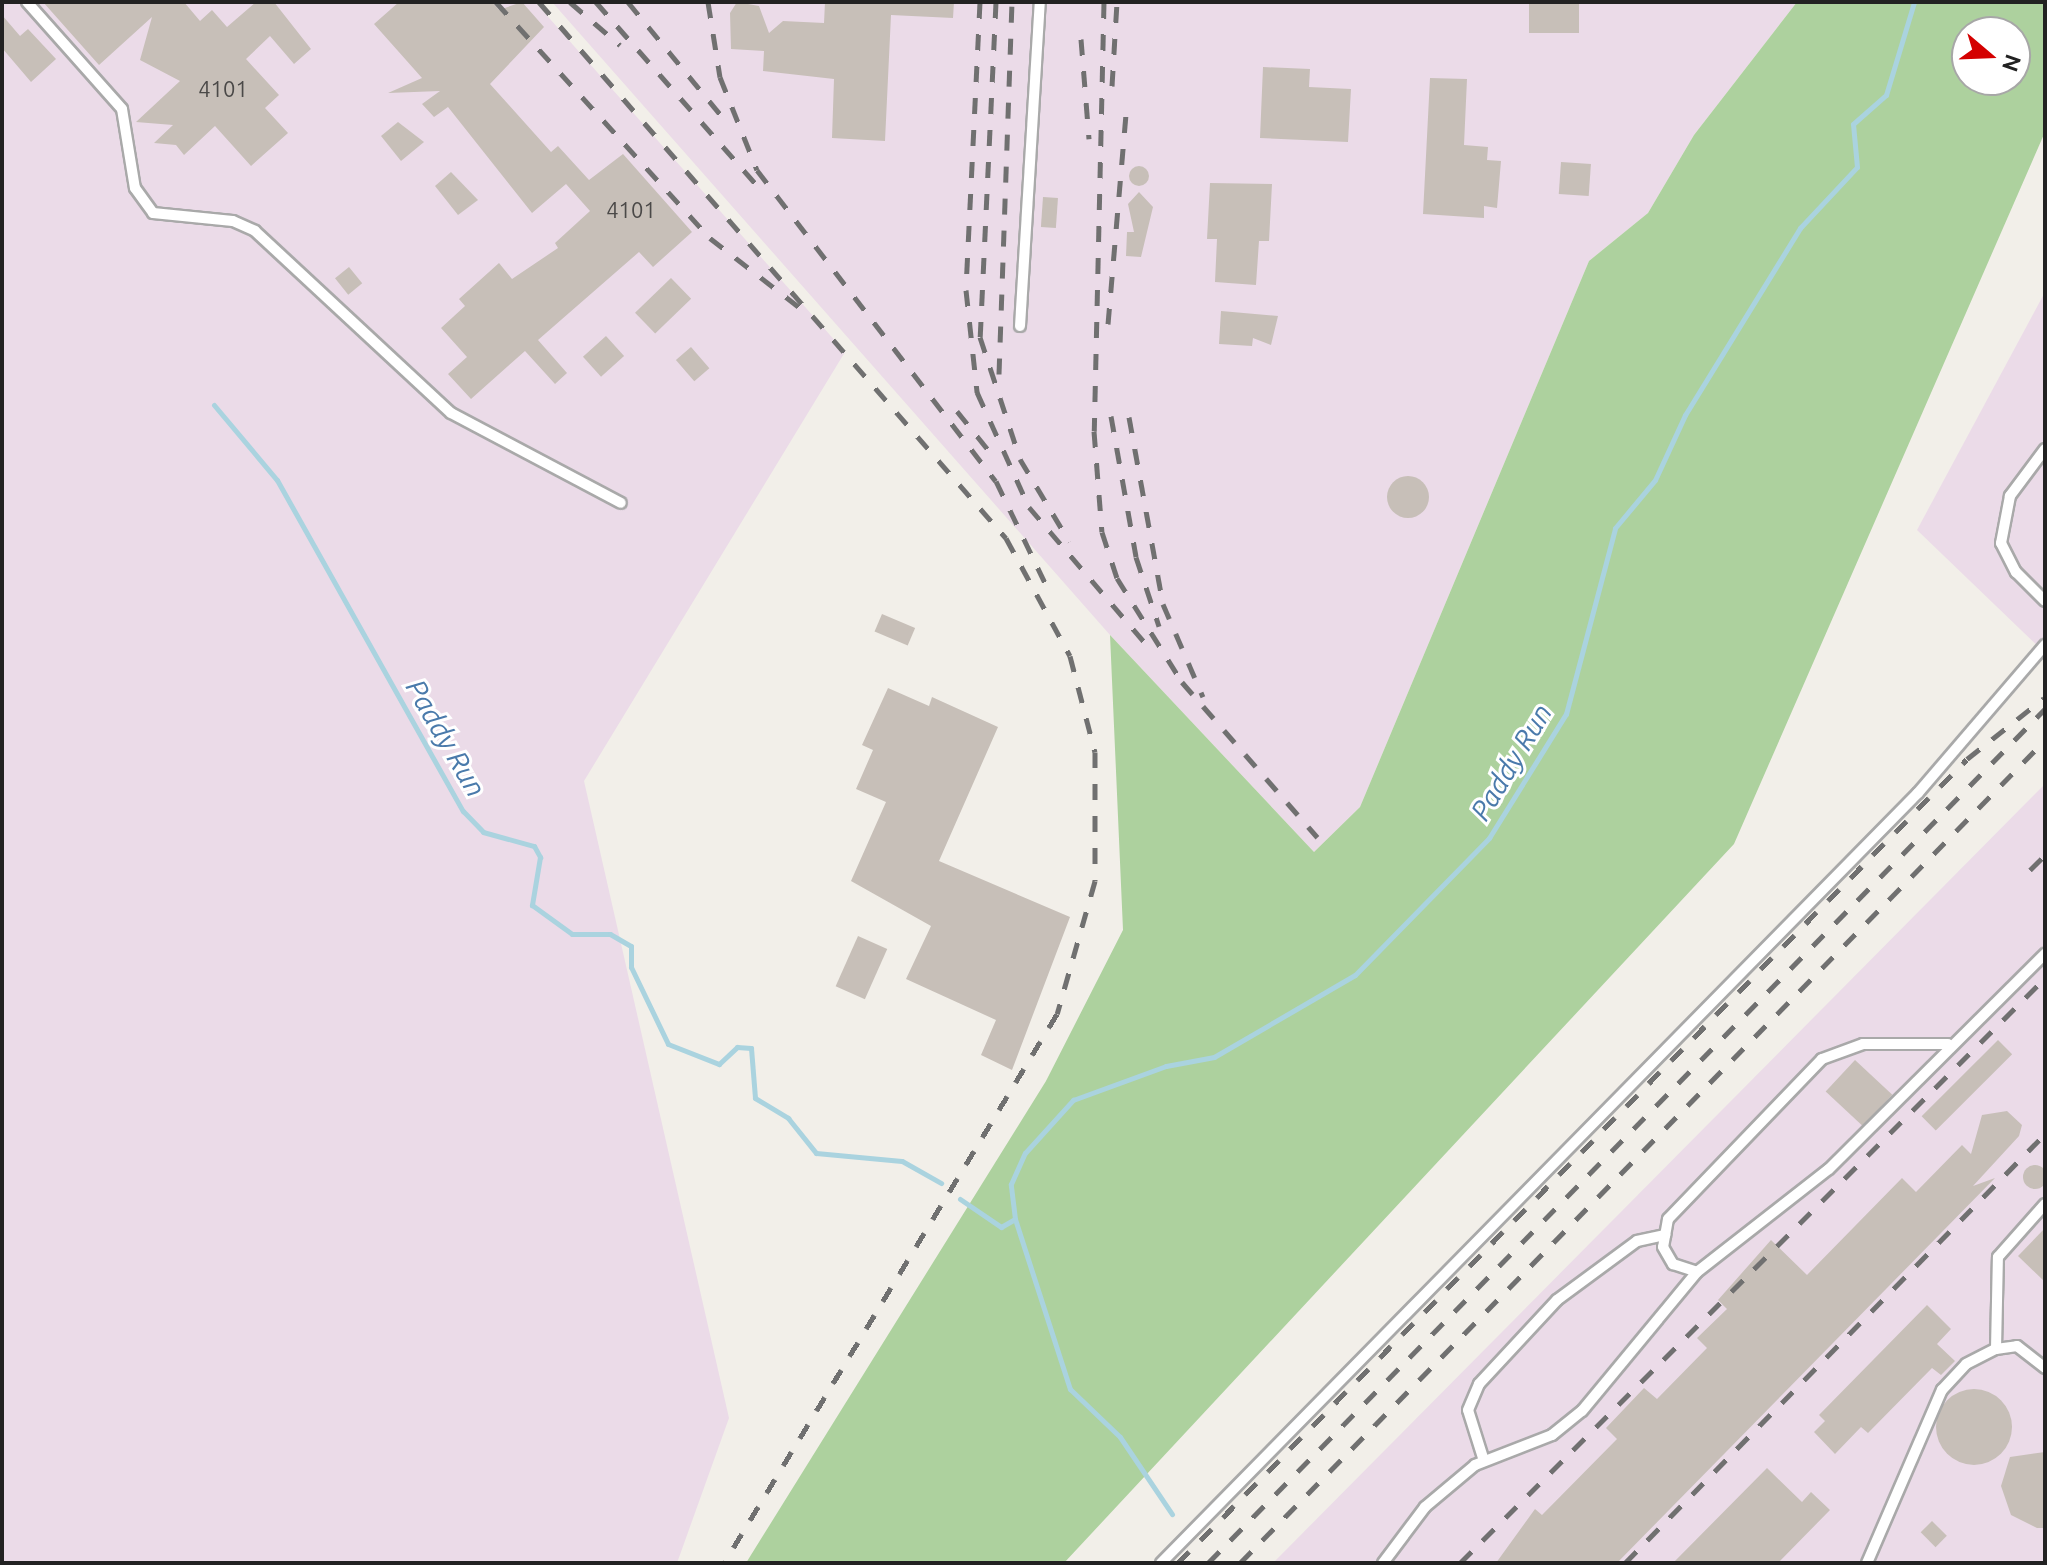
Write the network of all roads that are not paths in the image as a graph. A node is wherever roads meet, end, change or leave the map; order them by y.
1 (27, 2) edge
2 (1040, 2) edge
3 (1020, 326) dead end
4 (2045, 449) edge
5 (621, 503) dead end
6 (2045, 601) edge
7 (2045, 645) edge
8 (2045, 954) edge
9 (1948, 1044) junction
10 (2045, 1204) edge
11 (1665, 1235) junction
12 (1697, 1272) junction
13 (1996, 1349) junction
14 (2045, 1368) edge
15 (1484, 1461) junction
16 (1161, 1563) edge
17 (1383, 1563) edge
18 (1867, 1563) edge

1 - 5 lane
2 - 3 lane
4 - 6 lane
7 - 16 lane
8 - 9 lane
9 - 11 lane
9 - 12 lane
10 - 13 lane
11 - 12 lane
11 - 15 lane
12 - 15 lane
13 - 14 lane
13 - 18 lane
15 - 17 lane

